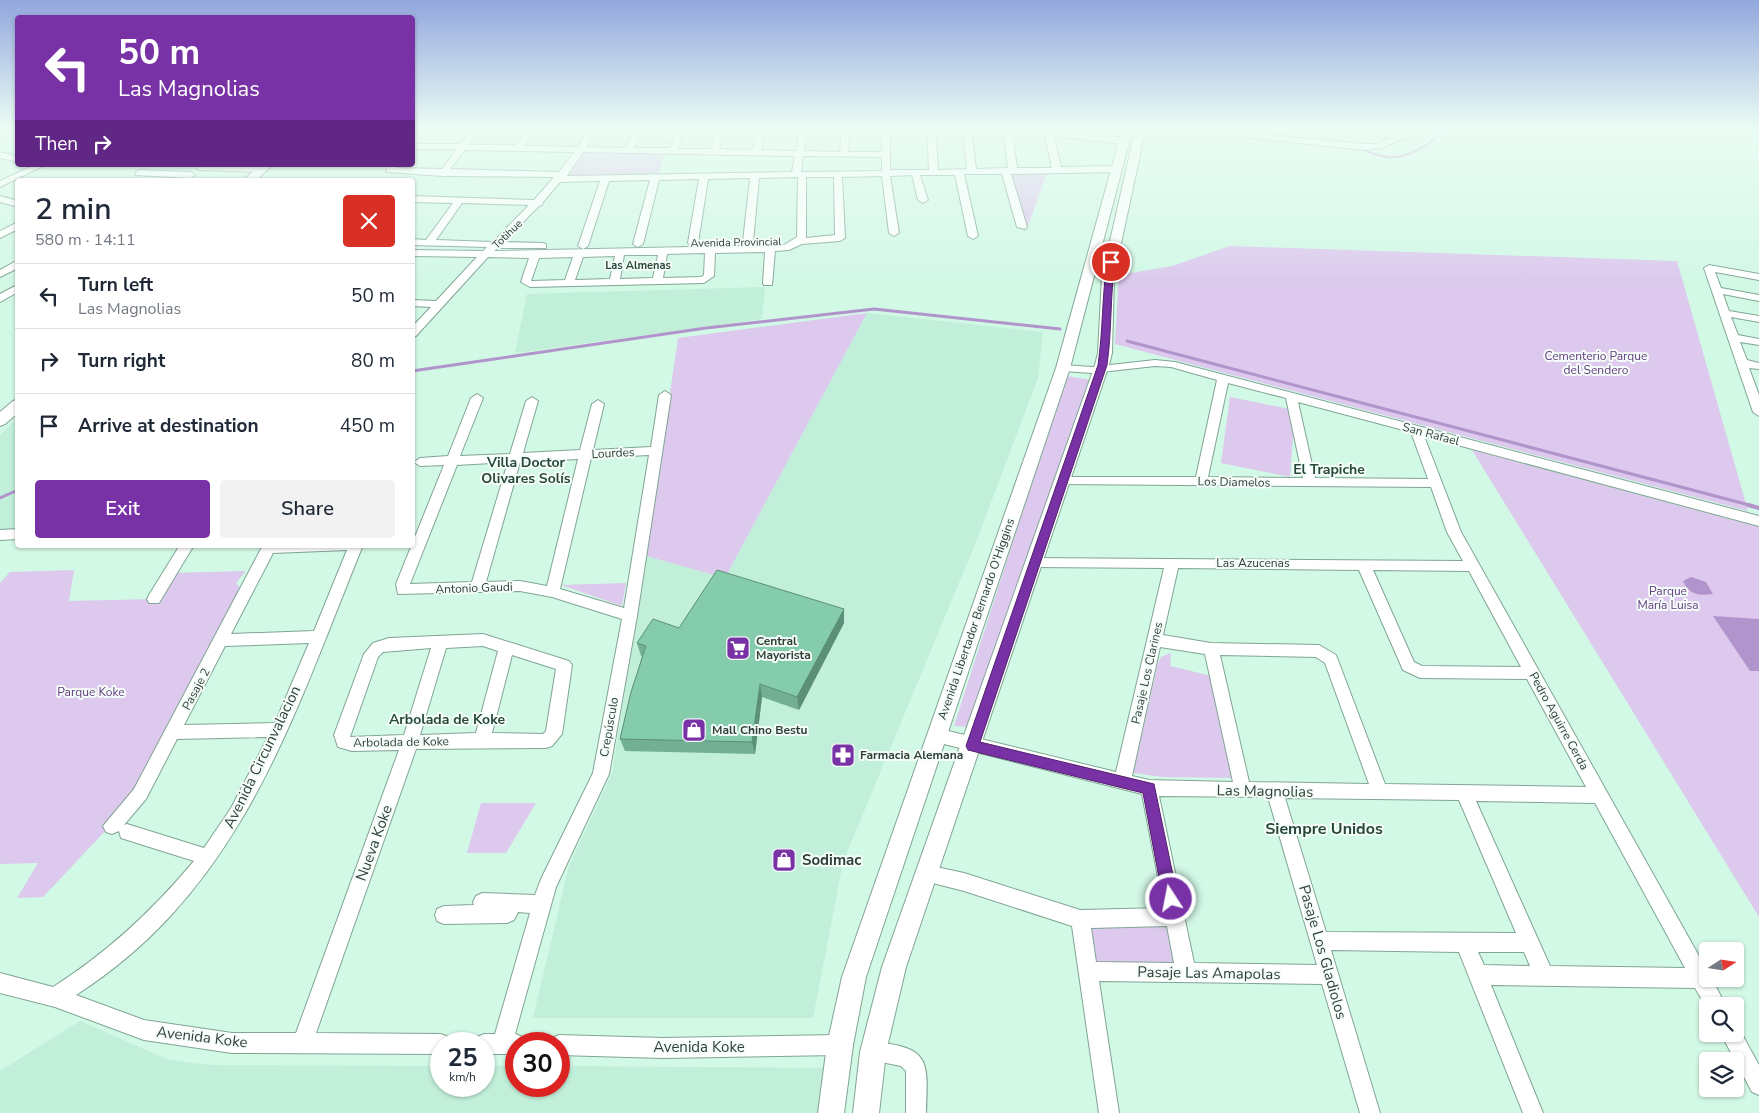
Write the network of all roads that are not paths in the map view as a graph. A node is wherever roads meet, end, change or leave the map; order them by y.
1 (605, 178) edge
2 (560, 179) edge
3 (655, 179) edge
4 (704, 179) edge
5 (755, 179) edge
6 (799, 179) edge
7 (838, 179) edge
8 (887, 179) edge
9 (917, 179) edge
10 (961, 179) edge
11 (1012, 179) edge
12 (1114, 179) edge
13 (1129, 179) edge
14 (415, 199) edge
15 (1, 200) edge
16 (460, 200) junction
17 (923, 200) dead end
18 (15, 203) edge
19 (539, 203) junction
20 (15, 227) edge
21 (1022, 227) dead end
22 (894, 233) dead end
23 (0, 235) edge
24 (973, 236) dead end
25 (415, 242) edge
26 (429, 242) junction
27 (748, 242) junction
28 (693, 243) junction
29 (498, 244) junction
30 (638, 244) junction
31 (794, 244) junction
32 (770, 249) junction
33 (581, 250) junction
34 (710, 251) junction
35 (663, 252) junction
36 (620, 253) junction
37 (486, 254) junction
38 (415, 255) edge
39 (535, 255) junction
40 (15, 265) edge
41 (1709, 268) joint
42 (0, 274) edge
43 (1759, 277) edge
44 (657, 281) junction
45 (614, 282) junction
46 (0, 283) edge
47 (569, 283) junction
48 (768, 283) dead end
49 (15, 287) edge
50 (15, 289) edge
51 (1717, 290) junction
52 (1759, 298) edge
53 (0, 299) edge
54 (415, 303) edge
55 (438, 304) junction
56 (1725, 313) junction
57 (1759, 319) edge
58 (415, 331) edge
59 (1733, 337) junction
60 (1759, 342) edge
61 (1742, 363) junction
62 (1759, 366) edge
63 (1063, 368) junction
64 (1100, 369) junction
65 (1223, 378) junction
66 (1755, 390) edge
67 (665, 395) dead end
68 (1291, 396) junction
69 (477, 398) dead end
70 (532, 401) dead end
71 (598, 404) dead end
72 (15, 407) edge
73 (1759, 412) edge
74 (0, 421) edge
75 (1416, 430) junction
76 (656, 451) junction
77 (586, 454) junction
78 (516, 458) junction
79 (452, 460) junction
80 (420, 462) dead end
81 (1063, 481) junction
82 (1201, 482) junction
83 (1310, 483) junction
84 (1434, 483) junction
85 (1759, 521) edge
86 (15, 534) edge
87 (0, 535) edge
88 (186, 548) edge
89 (269, 548) edge
90 (355, 548) edge
91 (1034, 562) junction
92 (1172, 563) junction
93 (1363, 564) junction
94 (1472, 566) junction
95 (477, 588) junction
96 (552, 592) junction
97 (154, 599) dead end
98 (630, 616) junction
99 (318, 637) junction
100 (222, 640) junction
101 (1154, 640) junction
102 (441, 641) junction
103 (507, 647) junction
104 (1211, 649) junction
105 (1532, 673) junction
106 (278, 730) junction
107 (174, 732) junction
108 (936, 735) junction
109 (482, 740) junction
110 (410, 742) junction
111 (972, 746) junction
112 (1122, 783) junction
113 (1149, 788) junction
114 (1243, 791) junction
115 (1275, 791) junction
116 (1380, 792) junction
117 (1464, 793) junction
118 (1600, 795) junction
119 (207, 857) junction
120 (926, 874) junction
121 (482, 902) dead end
122 (513, 903) junction
123 (542, 904) junction
124 (444, 915) dead end
125 (1175, 917) junction
126 (1080, 919) junction
127 (1320, 941) junction
128 (1465, 943) junction
129 (1529, 943) junction
130 (1088, 971) junction
131 (1186, 972) junction
132 (1330, 975) junction
133 (1478, 976) junction
134 (1544, 976) junction
135 (1699, 976) edge
136 (1699, 978) edge
137 (0, 983) edge
138 (55, 997) junction
139 (1735, 1042) edge
140 (302, 1044) junction
141 (430, 1044) edge
142 (501, 1044) edge
143 (570, 1045) edge
144 (840, 1045) junction
145 (873, 1052) junction
146 (1759, 1085) edge
147 (831, 1113) edge
148 (866, 1113) edge
149 (916, 1113) edge
150 (1109, 1113) edge
151 (1370, 1113) edge
152 (1533, 1113) edge

1 - 33 street
2 - 19 street, Totihue
3 - 30 street
4 - 28 street
5 - 27 street
6 - 31 street
7 - 31 street
8 - 22 street
9 - 17 street
10 - 24 street
11 - 21 street
12 - 63 main road, Avenida Libertador Bernardo O'Higgins
13 - 64 main road
14 - 16 street
15 - 18 street
16 - 19 street
16 - 26 street
19 - 29 street, Totihue
20 - 23 street
25 - 26 street, Avenida Provincial
26 - 29 street, Avenida Provincial
27 - 28 street, Avenida Provincial
27 - 31 street, Avenida Provincial
28 - 30 street, Avenida Provincial
29 - 33 street, Avenida Provincial
29 - 37 street, Totihue
30 - 33 street, Avenida Provincial
31 - 32 street, Avenida Provincial
32 - 34 street, Avenida Provincial
32 - 48 street
33 - 36 street, Avenida Provincial
33 - 39 street, Avenida Provincial
33 - 47 street
34 - 35 street, Avenida Provincial
34 - 44 street
35 - 36 street, Avenida Provincial
35 - 44 street
36 - 45 street
37 - 38 street, Avenida Provincial
37 - 39 street, Avenida Provincial
37 - 55 street, Totihue
39 - 47 street
40 - 42 street
41 - 43 street
41 - 51 street
44 - 45 street
45 - 47 street
46 - 49 street
50 - 53 street
51 - 52 street
51 - 56 street
54 - 55 street
55 - 58 street, Totihue
56 - 57 street
56 - 59 street
59 - 60 street
59 - 61 street
61 - 62 street
61 - 66 street
63 - 64 street
63 - 108 main road, Avenida Libertador Bernardo O'Higgins
64 - 65 street, San Rafael
64 - 81 main road
65 - 68 street, San Rafael
65 - 82 street
66 - 73 street
67 - 76 street, Crepúsculo
68 - 75 street, San Rafael
68 - 83 street
69 - 79 street
70 - 78 street
71 - 77 street
72 - 74 main road
75 - 84 street, Pedro Aguirre Cerda
75 - 85 street, San Rafael
76 - 77 street, Lourdes
76 - 98 street, Crepúsculo
77 - 78 street, Lourdes
77 - 96 street
78 - 79 street, Lourdes
78 - 95 street
79 - 80 street, Lourdes
79 - 95 street, Antonio Gaudi
81 - 82 street, Los Diamelos
81 - 91 main road
82 - 83 street, Los Diamelos
83 - 84 street, Los Diamelos
84 - 94 street, Pedro Aguirre Cerda
86 - 87 street
88 - 97 street
89 - 100 street, Pasaje 2
90 - 99 street, Avenida Circunvalacion
91 - 92 street, Las Azucenas
91 - 111 main road
92 - 93 street, Las Azucenas
92 - 101 street, Pasaje Los Clarines
93 - 94 street, Las Azucenas
93 - 105 street
94 - 105 street, Pedro Aguirre Cerda
95 - 96 street, Antonio Gaudi
96 - 98 street, Antonio Gaudi
98 - 123 street, Crepúsculo
99 - 100 street
99 - 106 street, Avenida Circunvalacion
100 - 107 street, Pasaje 2
101 - 104 street
101 - 112 street, Pasaje Los Clarines
102 - 103 street, Arbolada de Koke
102 - 110 street, Nueva Koke
102 - 110 street, Arbolada de Koke
103 - 109 street
103 - 109 street, Arbolada de Koke
104 - 114 street
104 - 116 street
105 - 118 street, Pedro Aguirre Cerda
106 - 107 street
106 - 119 street, Avenida Circunvalacion
107 - 119 street, Pasaje 2
108 - 111 street, Las Magnolias
108 - 144 main road, Avenida Libertador Bernardo O'Higgins
109 - 110 street, Arbolada de Koke
110 - 140 street, Nueva Koke
111 - 112 street, Las Magnolias
111 - 120 main road
112 - 113 street, Las Magnolias
113 - 114 street, Las Magnolias
113 - 125 street
114 - 115 street, Las Magnolias
115 - 116 street, Las Magnolias
115 - 127 street, Pasaje Los Gladiolos
116 - 117 street, Las Magnolias
117 - 118 street, Las Magnolias
117 - 129 street
118 - 135 street, Pedro Aguirre Cerda
119 - 138 street, Avenida Circunvalacion
120 - 126 street
120 - 145 main road
121 - 122 street
122 - 123 street
122 - 124 street
123 - 142 street, Crepúsculo
125 - 126 street
125 - 131 street
126 - 130 street
127 - 128 street
127 - 132 street, Pasaje Los Gladiolos
128 - 129 street
128 - 133 street
129 - 134 street
130 - 131 street, Pasaje Las Amapolas
130 - 150 street
131 - 132 street, Pasaje Las Amapolas
132 - 151 street, Pasaje Los Gladiolos
133 - 134 street
133 - 152 street
134 - 136 street
137 - 138 street, Avenida Koke
138 - 140 street, Avenida Koke
139 - 146 street
140 - 141 street, Avenida Koke
143 - 144 street, Avenida Koke
144 - 147 main road, Avenida Libertador Bernardo O'Higgins
145 - 148 main road
145 - 149 street

